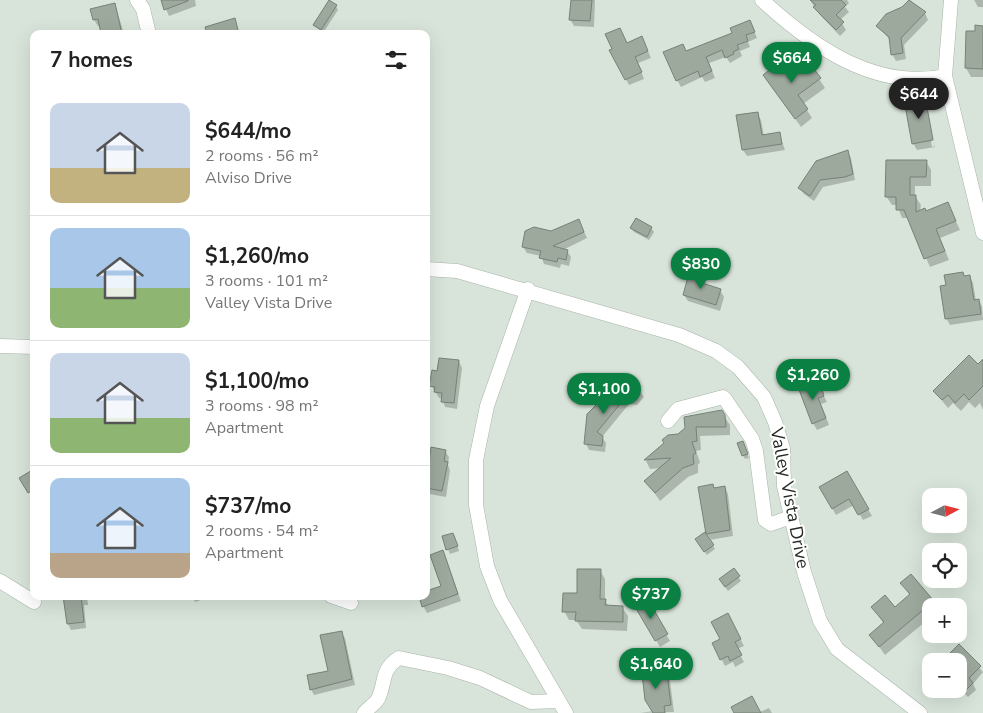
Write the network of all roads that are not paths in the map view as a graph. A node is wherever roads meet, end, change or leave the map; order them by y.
1 (137, 0) edge
2 (762, 0) edge
3 (951, 0) edge
4 (148, 30) edge
5 (945, 76) junction
6 (983, 233) edge
7 (430, 269) edge
8 (528, 290) junction
9 (0, 346) edge
10 (30, 347) edge
11 (668, 421) dead end
12 (791, 517) junction
13 (0, 581) edge
14 (30, 600) edge
15 (31, 600) edge
16 (342, 600) edge
17 (34, 602) dead end
18 (351, 603) dead end
19 (563, 707) edge
20 (364, 713) edge
21 (920, 713) edge

1 - 4 street
2 - 5 street
3 - 5 street
5 - 6 street
7 - 8 street, Valley Vista Drive
8 - 12 street, Valley Vista Drive
8 - 19 street
9 - 10 street
11 - 12 street
12 - 21 street, Valley Vista Drive
13 - 14 street
15 - 17 street
16 - 18 street
19 - 20 street

